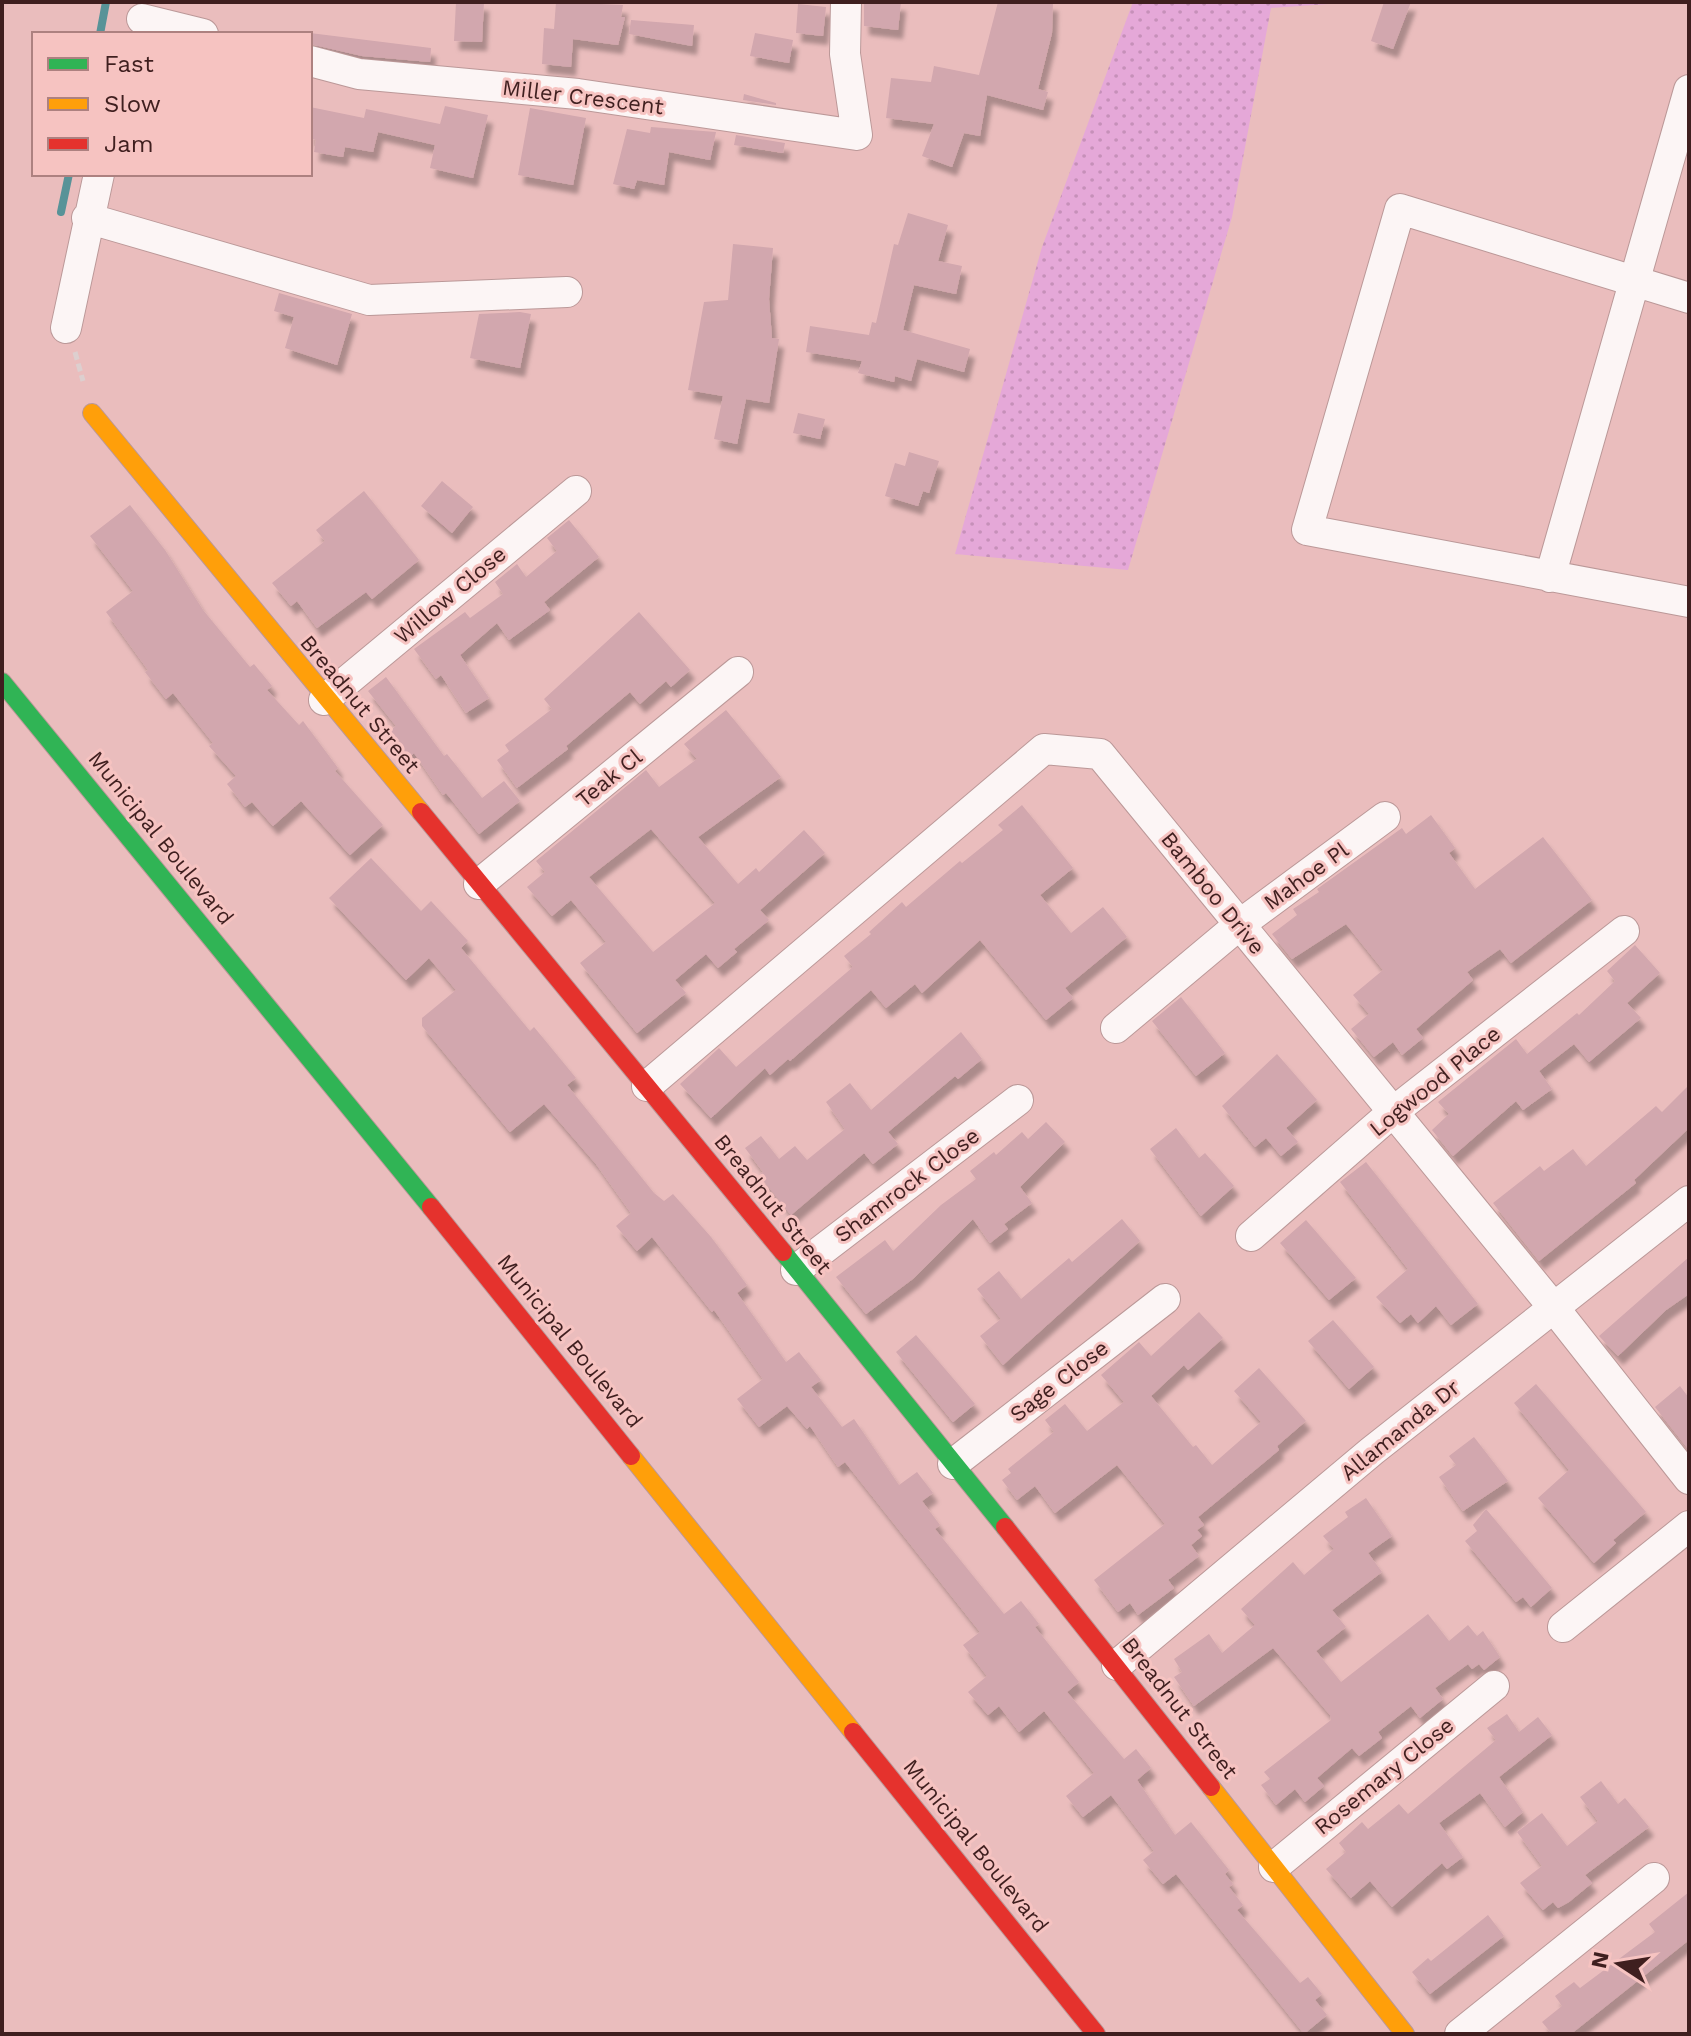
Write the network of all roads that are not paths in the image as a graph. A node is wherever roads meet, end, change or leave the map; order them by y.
1 (846, 2) edge
2 (142, 18) edge
3 (195, 32) edge
4 (312, 62) edge
5 (1689, 90) edge
6 (98, 176) edge
7 (87, 218) junction
8 (1635, 280) junction
9 (567, 292) dead end
10 (1689, 298) edge
11 (66, 328) road end
12 (92, 413) road end
13 (576, 491) dead end
14 (1550, 577) junction
15 (1689, 602) edge
16 (738, 672) dead end
17 (2, 682) edge
18 (324, 700) junction
19 (1385, 817) dead end
20 (479, 884) junction
21 (1239, 925) junction
22 (1624, 931) dead end
23 (1116, 1028) dead end
24 (647, 1086) junction
25 (1018, 1100) dead end
26 (1393, 1112) junction
27 (1689, 1201) edge
28 (1251, 1236) dead end
29 (796, 1270) junction
30 (1165, 1299) dead end
31 (1554, 1308) junction
32 (953, 1464) junction
33 (1689, 1479) edge
34 (1689, 1526) edge
35 (1563, 1627) dead end
36 (1117, 1665) junction
37 (1494, 1686) dead end
38 (1274, 1867) junction
39 (1654, 1878) dead end
40 (1096, 2034) edge
41 (1405, 2034) edge
42 (1460, 2034) edge

1 - 4 street, Miller Crescent
2 - 3 street
5 - 8 street
6 - 7 street
7 - 9 street
7 - 11 street
8 - 10 street
8 - 14 street
8 - 14 street
12 - 18 street, Breadnut Street
13 - 18 street, Willow Close
14 - 15 street
16 - 20 street, Teak Cl
17 - 40 street, Municipal Boulevard
18 - 20 street, Breadnut Street
19 - 21 street, Mahoe Pl
20 - 24 street, Breadnut Street
21 - 23 street, Mahoe Pl
21 - 24 street, Bamboo Drive
21 - 26 street, Bamboo Drive
22 - 26 street, Logwood Place
24 - 29 street, Breadnut Street
25 - 29 street, Shamrock Close
26 - 28 street, Logwood Place
26 - 31 street, Bamboo Drive
27 - 31 street, Allamanda Dr
29 - 32 street, Breadnut Street
30 - 32 street, Sage Close
31 - 33 street, Bamboo Drive
31 - 36 street, Allamanda Dr
32 - 36 street, Breadnut Street
34 - 35 street
36 - 38 street, Breadnut Street
37 - 38 street, Rosemary Close
38 - 41 street, Breadnut Street
39 - 42 street

